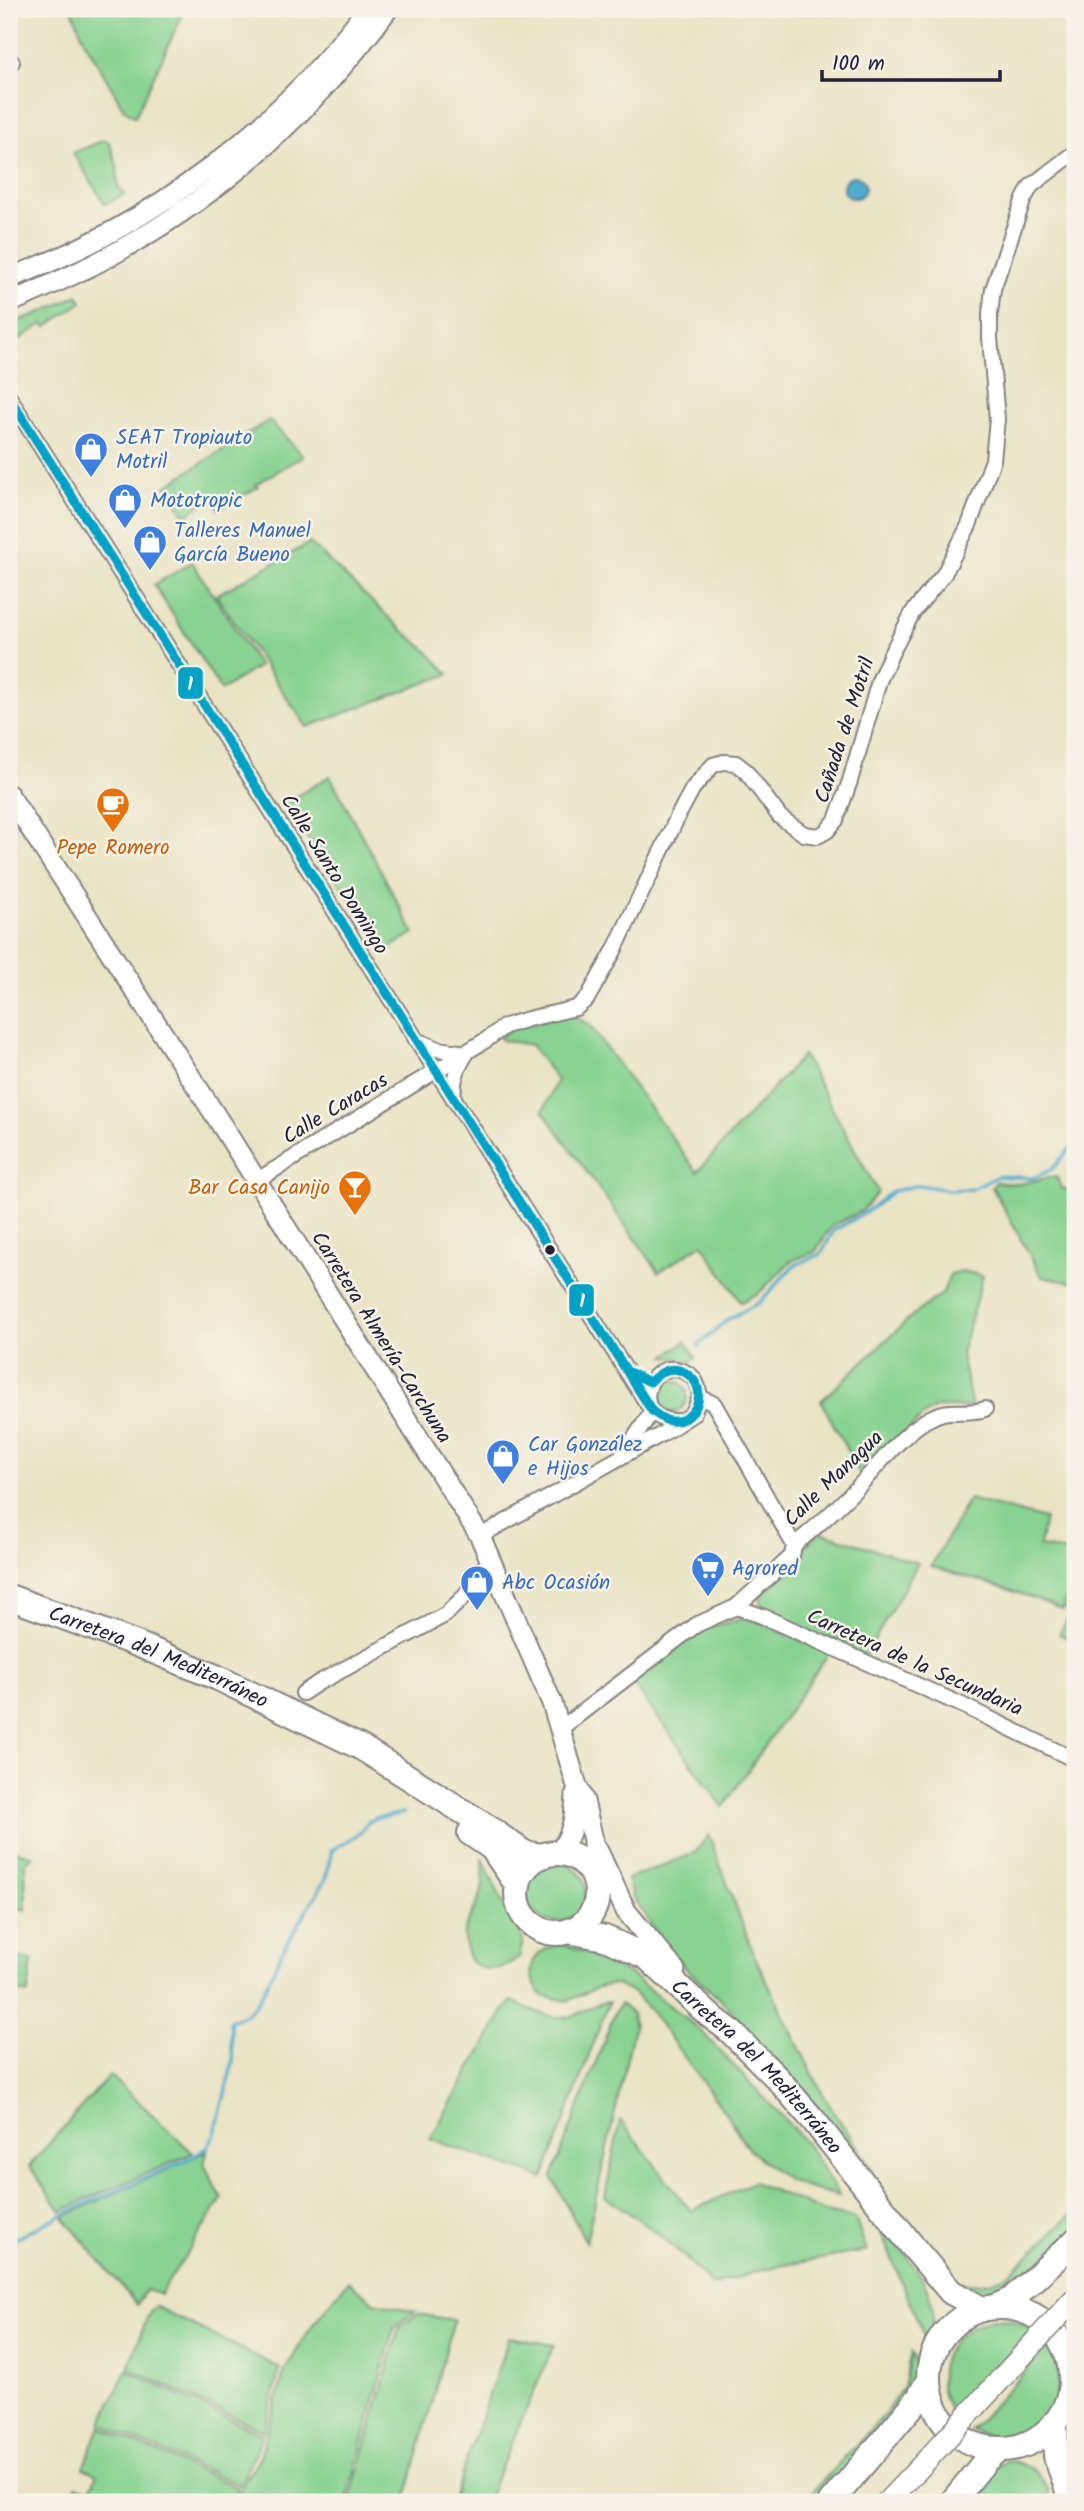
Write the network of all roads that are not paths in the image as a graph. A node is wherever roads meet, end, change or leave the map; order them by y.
1 (367, 9) edge
2 (388, 9) edge
3 (1075, 152) edge
4 (9, 278) edge
5 (9, 303) edge
6 (9, 397) edge
7 (9, 795) edge
8 (415, 1040) junction
9 (466, 1053) junction
10 (435, 1072) junction
11 (407, 1089) junction
12 (454, 1100) junction
13 (256, 1181) junction
14 (629, 1371) junction
15 (650, 1382) junction
16 (700, 1396) junction
17 (650, 1408) junction
18 (985, 1409) dead end
19 (680, 1421) junction
20 (623, 1455) junction
21 (480, 1536) junction
22 (794, 1545) junction
23 (491, 1559) junction
24 (9, 1597) edge
25 (736, 1607) junction
26 (303, 1693) dead end
27 (307, 1722) junction
28 (560, 1729) junction
29 (1075, 1760) edge
30 (577, 1786) junction
31 (593, 1840) junction
32 (550, 1855) junction
33 (518, 1886) junction
34 (595, 1888) junction
35 (569, 1931) junction
36 (647, 1957) junction
37 (729, 2030) junction
38 (1075, 2241) edge
39 (913, 2247) junction
40 (1075, 2298) edge
41 (989, 2309) junction
42 (942, 2337) junction
43 (929, 2379) junction
44 (1073, 2382) edge
45 (1055, 2423) junction
46 (1005, 2449) junction
47 (831, 2502) edge
48 (887, 2502) edge
49 (952, 2502) edge
50 (1071, 2502) edge

1 - 4 main road
2 - 5 main road
3 - 9 street, Cañada de Motril
6 - 8 street, Calle Santo Domingo
7 - 13 main road, Carretera Almería-Carchuna
8 - 9 street
8 - 10 street, Calle Santo Domingo
8 - 11 street
9 - 10 street, Cañada de Motril
9 - 12 street
10 - 11 street, Calle Caracas
10 - 12 street, Calle Santo Domingo
11 - 12 street
11 - 13 street, Calle Caracas
12 - 14 street, Calle Santo Domingo
13 - 21 main road, Carretera Almería-Carchuna
14 - 15 street, Calle Santo Domingo
14 - 17 street, Calle Santo Domingo
15 - 16 street
15 - 17 street
16 - 19 street
16 - 22 street, Calle Managua
17 - 19 street
17 - 20 street
18 - 22 street, Calle Managua
19 - 20 street
20 - 21 street
21 - 23 main road, Carretera Almería-Carchuna
22 - 25 street
23 - 26 street
23 - 28 main road, Carretera Almería-Carchuna
24 - 27 highway, Carretera del Mediterráneo
25 - 28 street
25 - 29 street, Carretera de la Secundaria
27 - 32 highway, Carretera del Mediterráneo
27 - 33 highway, Carretera del Mediterráneo
28 - 30 main road, Carretera Almería-Carchuna
30 - 31 main road, Carretera Almería-Carchuna
30 - 32 main road
31 - 34 main road
31 - 37 main road
32 - 33 highway
32 - 34 highway
33 - 35 highway
34 - 35 highway
34 - 36 highway
35 - 36 highway, Carretera del Mediterráneo
36 - 37 highway, Carretera del Mediterráneo
37 - 39 highway, Carretera del Mediterráneo
38 - 41 highway
39 - 41 highway, Carretera del Mediterráneo
39 - 42 highway, Carretera del Mediterráneo
40 - 48 main road, bridge
41 - 42 highway
41 - 44 highway
42 - 43 highway
43 - 46 highway
43 - 47 highway
44 - 45 highway
45 - 46 highway
45 - 50 highway
46 - 49 highway
46 - 50 highway

